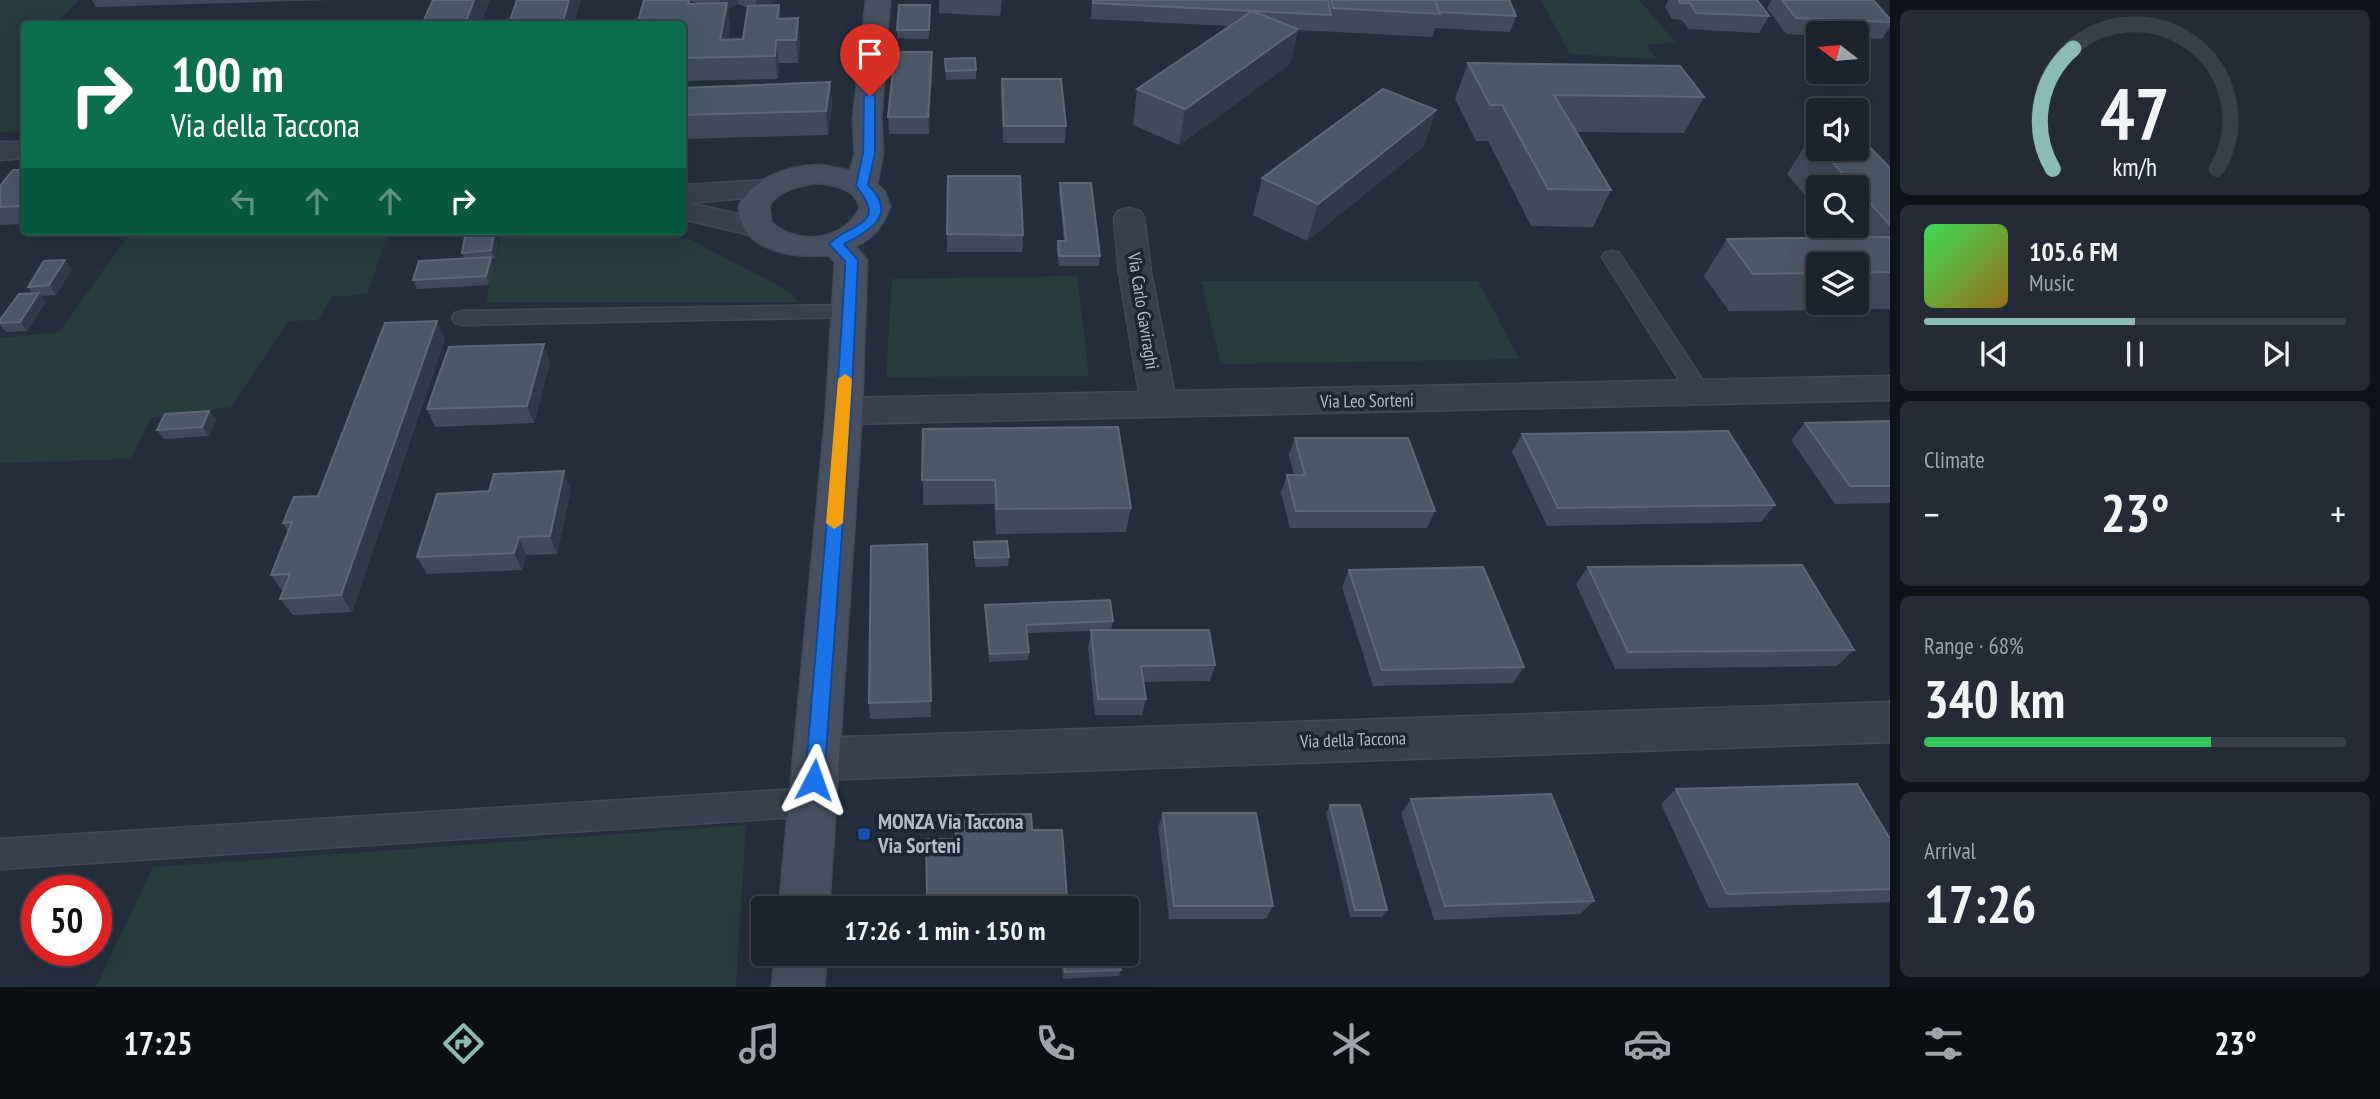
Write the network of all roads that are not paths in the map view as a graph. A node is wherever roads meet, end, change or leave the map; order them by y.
1 (878, 0) edge
2 (867, 120) junction
3 (21, 150) edge
4 (0, 151) edge
5 (819, 174) junction
6 (862, 186) junction
7 (768, 189) junction
8 (686, 194) edge
9 (686, 211) edge
10 (1129, 217) dead end
11 (760, 228) junction
12 (835, 244) junction
13 (1612, 257) dead end
14 (848, 312) junction
15 (463, 318) dead end
16 (1890, 388) edge
17 (1700, 394) junction
18 (1159, 405) junction
19 (844, 411) junction
20 (1890, 722) edge
21 (814, 780) junction
22 (0, 854) edge
23 (805, 896) edge
24 (800, 966) edge
25 (798, 987) edge

1 - 2 main road
2 - 5 main road
2 - 6 main road
3 - 4 street
5 - 6 main road
5 - 7 main road
6 - 12 main road
7 - 8 street
7 - 11 main road
9 - 11 street
10 - 18 street, Via Carlo Gaviraghi
11 - 12 main road
12 - 14 main road
13 - 17 lane
14 - 15 lane
14 - 19 main road
16 - 17 street, Via Leo Sorteni
17 - 18 street, Via Leo Sorteni
18 - 19 street, Via Leo Sorteni
19 - 21 main road
20 - 21 street, Via della Taccona
21 - 22 lane
21 - 23 main road
24 - 25 main road

